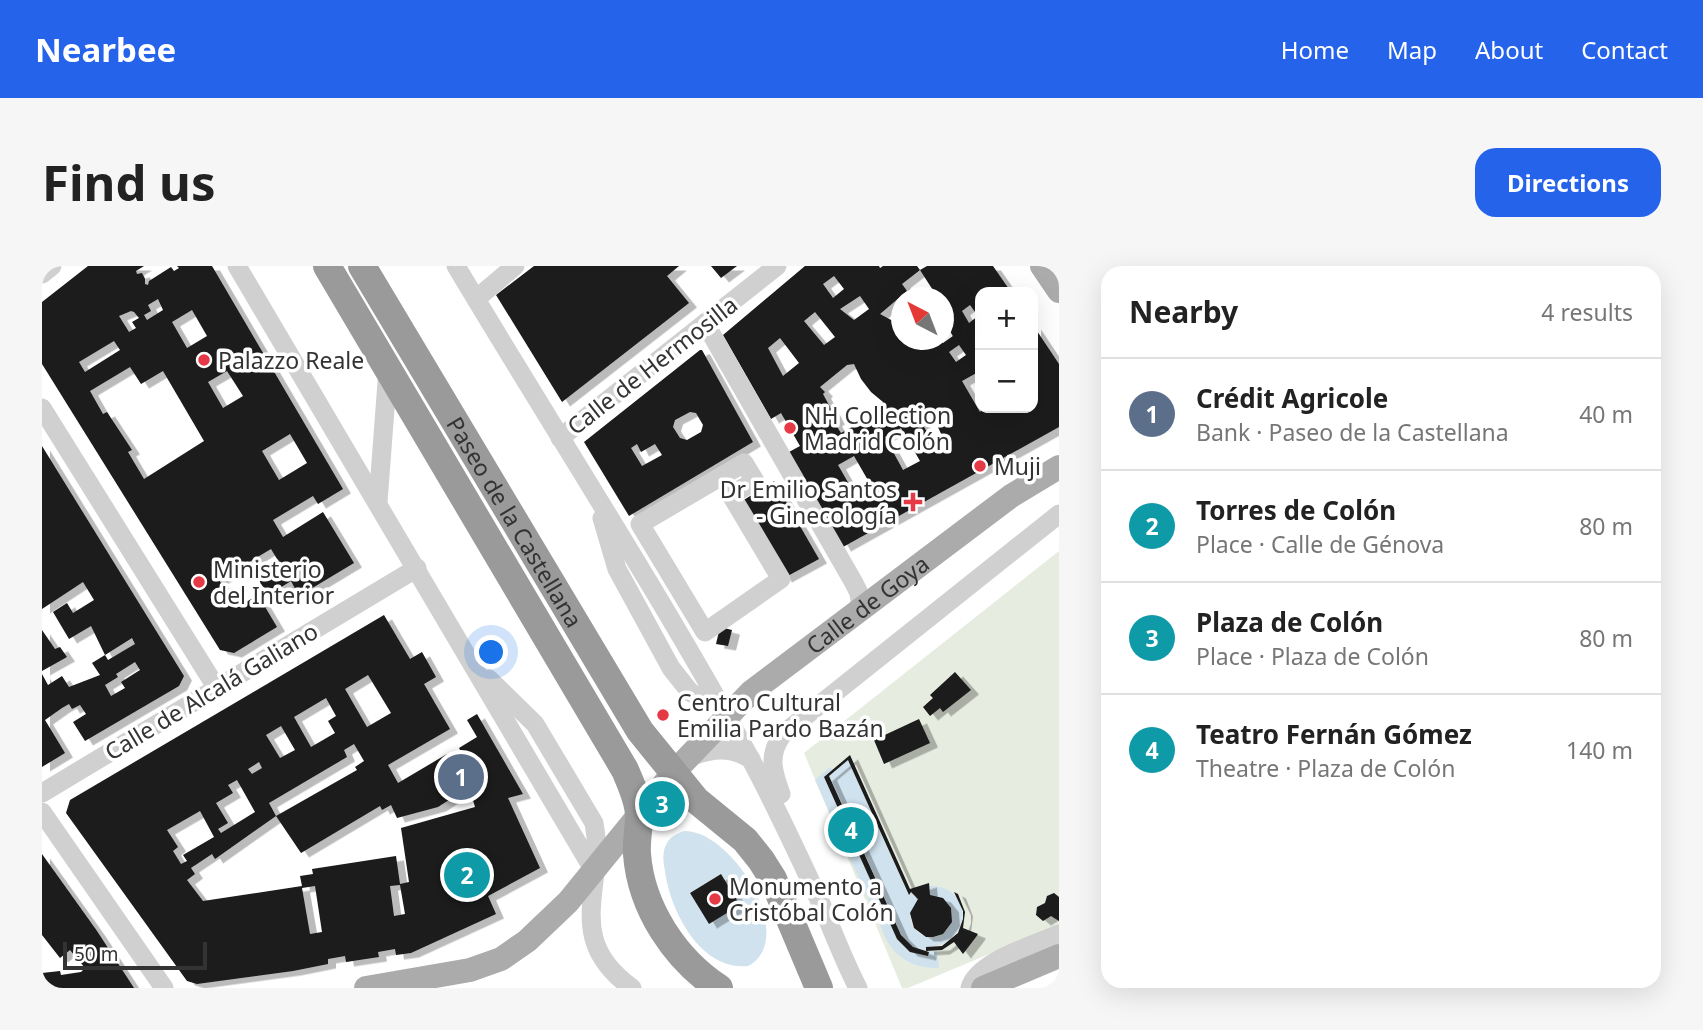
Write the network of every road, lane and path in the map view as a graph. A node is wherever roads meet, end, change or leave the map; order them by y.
1 (52, 266) edge
2 (237, 266) edge
3 (327, 266) edge
4 (362, 266) edge
5 (456, 266) edge
6 (515, 266) edge
7 (777, 266) edge
8 (1042, 266) edge
9 (42, 274) edge
10 (1059, 291) edge
11 (476, 299) junction
12 (705, 323) junction
13 (388, 369) junction
14 (42, 408) edge
15 (560, 438) junction
16 (1059, 467) edge
17 (378, 502) junction
18 (1059, 514) edge
19 (640, 524) joint
20 (417, 568) junction
21 (861, 608) junction
22 (216, 687) junction
23 (724, 711) junction
24 (751, 759) junction
25 (681, 765) junction
26 (42, 793) edge
27 (42, 812) edge
28 (639, 813) junction
29 (594, 871) junction
30 (807, 875) junction
31 (1059, 934) edge
32 (836, 943) junction
33 (1059, 956) edge
34 (815, 986) edge
35 (164, 988) edge
36 (366, 988) edge
37 (632, 988) edge
38 (719, 988) edge
39 (858, 988) edge
40 (970, 988) edge
41 (984, 988) edge

1 - 9 street
2 - 17 street
3 - 13 highway, Paseo de la Castellana
4 - 25 highway, Paseo de la Castellana
5 - 11 street
6 - 11 street
7 - 12 street, Calle de Hermosilla
8 - 10 main road
11 - 15 street
12 - 15 street, Calle de Hermosilla
12 - 21 street
13 - 17 street
13 - 28 highway, Paseo de la Castellana
14 - 22 street
15 - 23 street
16 - 21 main road, Calle de Goya
17 - 20 street
18 - 30 street, Calle de Goya
19 - 19 street
20 - 22 street, Calle de Alcalá Galiano
20 - 29 street
21 - 23 main road, Calle de Goya
22 - 26 street, Calle de Alcalá Galiano
23 - 24 street
23 - 25 main road, Calle de Goya
24 - 25 street
24 - 30 street
25 - 28 main road, Calle de Goya
25 - 34 highway, Paseo de la Castellana
27 - 35 street
28 - 29 main road, Calle de Goya
28 - 38 highway
29 - 36 main road, Calle de Goya
29 - 37 street
30 - 32 street
31 - 40 street
32 - 34 street
32 - 39 street
33 - 41 main road

